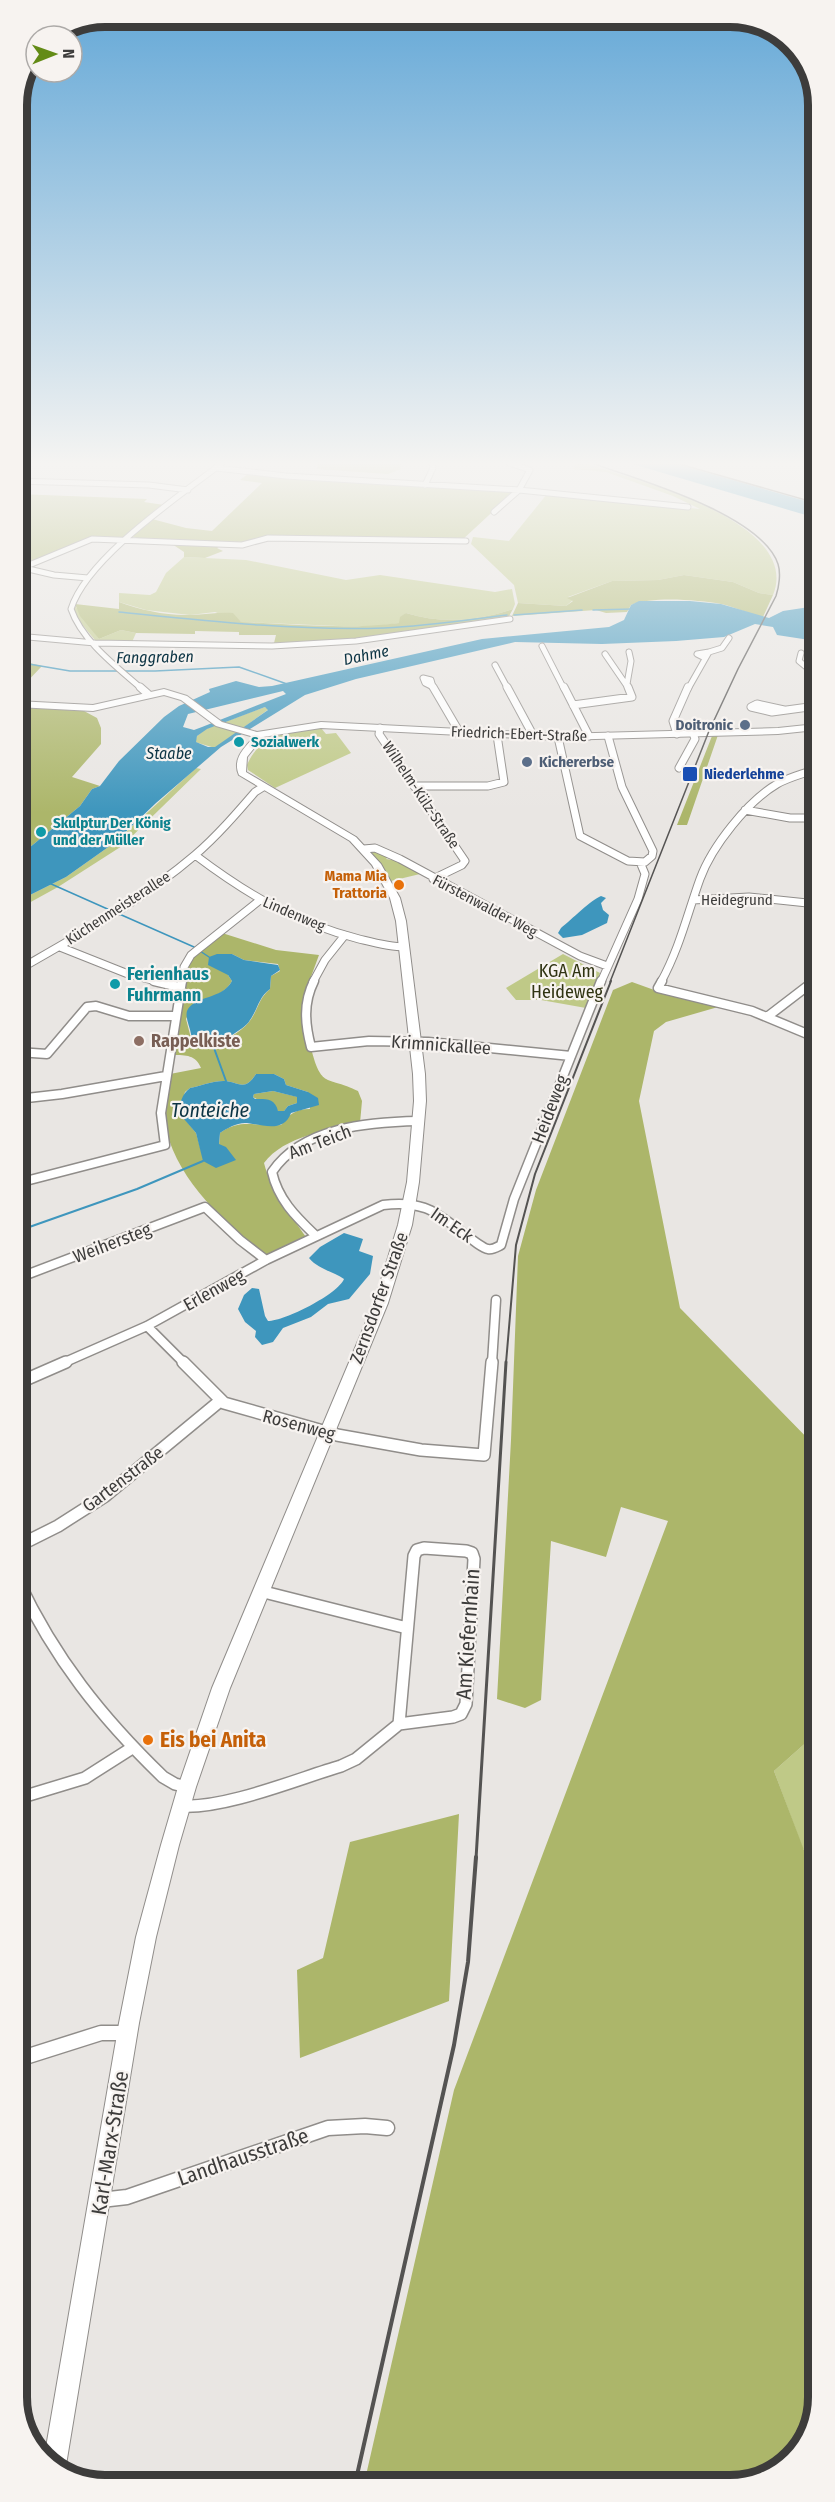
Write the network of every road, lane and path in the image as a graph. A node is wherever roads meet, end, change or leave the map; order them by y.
1 (87, 580) edge
2 (510, 619) dead end
3 (27, 637) edge
4 (729, 638) dead end
5 (95, 643) junction
6 (542, 646) dead end
7 (629, 652) dead end
8 (801, 653) dead end
9 (605, 654) dead end
10 (495, 665) dead end
11 (808, 668) edge
12 (627, 684) junction
13 (433, 687) dead end
14 (147, 694) junction
15 (27, 705) edge
16 (573, 705) junction
17 (808, 707) edge
18 (784, 710) dead end
19 (808, 727) edge
20 (380, 728) junction
21 (457, 733) junction
22 (693, 733) junction
23 (677, 734) junction
24 (260, 735) junction
25 (497, 735) junction
26 (534, 736) junction
27 (589, 736) junction
28 (608, 736) junction
29 (558, 737) junction
30 (679, 768) dead end
31 (808, 772) edge
32 (414, 786) junction
33 (263, 787) junction
34 (745, 810) junction
35 (808, 818) edge
36 (364, 849) junction
37 (195, 855) junction
38 (640, 862) junction
39 (433, 879) junction
40 (260, 900) junction
41 (693, 900) junction
42 (808, 903) edge
43 (345, 935) junction
44 (60, 947) junction
45 (405, 947) junction
46 (27, 965) edge
47 (607, 966) junction
48 (808, 985) edge
49 (179, 987) junction
50 (176, 1017) junction
51 (767, 1017) junction
52 (808, 1034) edge
53 (416, 1041) junction
54 (27, 1053) edge
55 (571, 1056) junction
56 (166, 1076) junction
57 (27, 1098) edge
58 (419, 1121) junction
59 (27, 1181) edge
60 (410, 1204) junction
61 (315, 1236) junction
62 (493, 1249) joint
63 (266, 1260) junction
64 (27, 1275) edge
65 (496, 1300) dead end
66 (147, 1326) junction
67 (27, 1379) edge
68 (220, 1401) junction
69 (327, 1433) junction
70 (27, 1542) edge
71 (260, 1591) junction
72 (27, 1599) edge
73 (407, 1628) junction
74 (399, 1724) junction
75 (132, 1748) junction
76 (186, 1787) junction
77 (27, 1796) edge
78 (179, 1813) junction
79 (128, 2033) junction
80 (27, 2057) edge
81 (387, 2128) dead end
82 (101, 2200) junction
83 (57, 2458) edge

1 - 5 street
2 - 5 street
3 - 5 street
4 - 23 street
5 - 14 street
6 - 16 street
7 - 12 street
8 - 11 street
9 - 12 street
10 - 26 street
12 - 16 street
13 - 21 street
14 - 15 street
14 - 24 street
16 - 27 street
17 - 18 street
19 - 22 street
20 - 21 street, Friedrich-Ebert-Straße
20 - 24 street, Friedrich-Ebert-Straße
20 - 32 street, Wilhelm-Külz-Straße
21 - 25 street, Friedrich-Ebert-Straße
22 - 23 street, Friedrich-Ebert-Straße
22 - 30 street
23 - 28 street, Friedrich-Ebert-Straße
24 - 33 street, Zernsdorfer Straße
25 - 26 street, Friedrich-Ebert-Straße
25 - 32 street
26 - 29 street, Friedrich-Ebert-Straße
27 - 28 street, Friedrich-Ebert-Straße
27 - 29 street, Friedrich-Ebert-Straße
28 - 38 street
29 - 38 street
31 - 34 street
32 - 39 street, Wilhelm-Külz-Straße
33 - 36 street, Zernsdorfer Straße
33 - 37 street, Küchenmeisterallee
34 - 35 street
34 - 41 street
36 - 39 street, Fürstenwalder Weg
36 - 45 street, Zernsdorfer Straße
37 - 40 street, Lindenweg
37 - 44 street, Küchenmeisterallee
38 - 47 street, Heideweg
39 - 47 street, Fürstenwalder Weg
40 - 43 street, Lindenweg
40 - 49 street
41 - 42 street, Heidegrund
41 - 51 street
43 - 45 street, Lindenweg
43 - 53 street, Krimnickallee
44 - 46 street, Küchenmeisterallee
44 - 49 street
45 - 53 street, Zernsdorfer Straße
47 - 55 street, Heideweg
48 - 51 street
49 - 50 street
50 - 54 street
50 - 56 street
51 - 52 street
53 - 55 street, Krimnickallee
53 - 58 street, Zernsdorfer Straße
55 - 62 street, Heideweg
56 - 57 street
56 - 59 street
58 - 60 street, Zernsdorfer Straße
58 - 61 street, Am Teich
60 - 61 street, Erlenweg
60 - 62 street, Im Eck
60 - 69 street, Zernsdorfer Straße
61 - 63 street, Erlenweg
63 - 64 street, Weihersteg
63 - 66 street, Erlenweg
65 - 69 street, Rosenweg
66 - 67 street, Erlenweg
66 - 68 street, Rosenweg
68 - 69 street, Rosenweg
68 - 70 street, Gartenstraße
69 - 71 street, Zernsdorfer Straße
71 - 73 street
71 - 76 street, Zernsdorfer Straße
72 - 75 street
73 - 74 street, Am Kiefernhain
73 - 74 street, Am Kiefernhain
74 - 78 street
75 - 76 street
75 - 77 street
76 - 78 street, Zernsdorfer Straße
78 - 79 street, Karl-Marx-Straße
79 - 80 street
79 - 82 street, Karl-Marx-Straße
81 - 82 street, Landhausstraße
82 - 83 street, Karl-Marx-Straße

